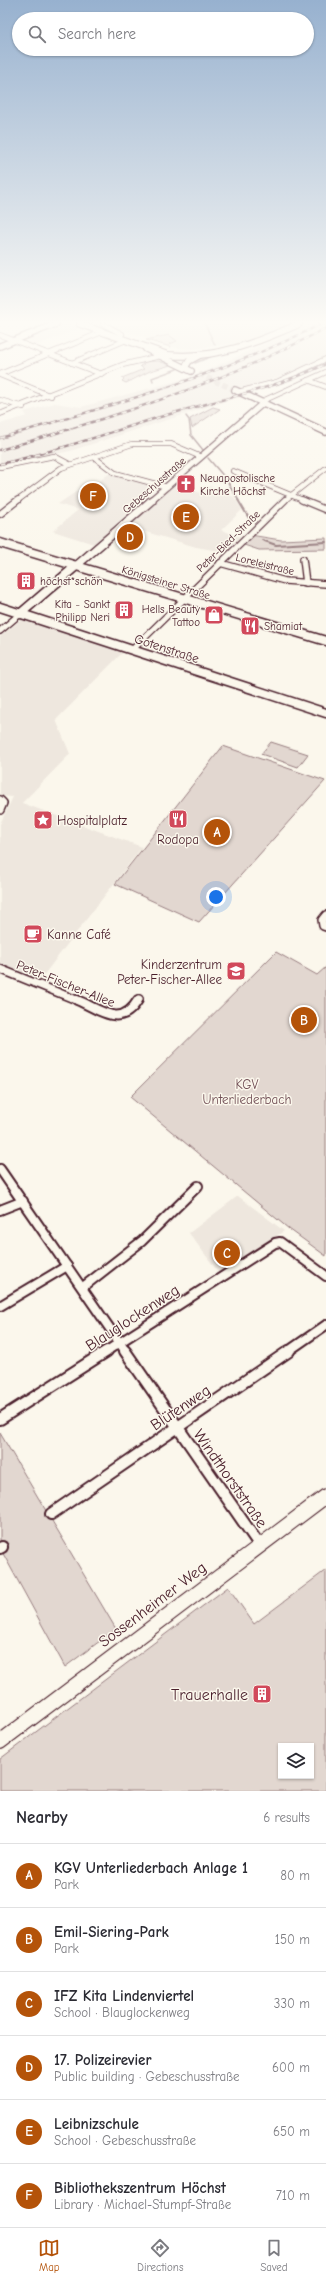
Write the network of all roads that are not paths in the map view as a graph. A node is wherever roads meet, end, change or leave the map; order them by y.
1 (21, 408) edge
2 (258, 408) edge
3 (270, 408) edge
4 (0, 414) edge
5 (326, 432) edge
6 (94, 457) junction
7 (201, 457) junction
8 (69, 464) junction
9 (0, 467) edge
10 (326, 468) edge
11 (232, 471) dead end
12 (167, 487) junction
13 (291, 495) junction
14 (326, 510) edge
15 (0, 514) edge
16 (0, 543) edge
17 (303, 559) dead end
18 (220, 563) junction
19 (76, 566) junction
20 (306, 583) junction
21 (326, 584) edge
22 (182, 598) junction
23 (0, 607) edge
24 (20, 614) junction
25 (0, 631) edge
26 (326, 641) edge
27 (132, 650) junction
28 (326, 713) edge
29 (0, 800) edge
30 (0, 810) edge
31 (326, 915) edge
32 (326, 927) edge
33 (0, 969) edge
34 (139, 999) dead end
35 (0, 1169) edge
36 (198, 1186) dead end
37 (23, 1201) junction
38 (0, 1210) edge
39 (67, 1266) junction
40 (326, 1276) edge
41 (83, 1287) junction
42 (0, 1306) edge
43 (326, 1325) edge
44 (120, 1343) junction
45 (0, 1419) edge
46 (178, 1427) junction
47 (326, 1496) edge
48 (51, 1514) dead end
49 (260, 1546) junction
50 (0, 1742) edge

1 - 4 street
2 - 7 street, Gebeschusstraße
3 - 5 street
6 - 7 street
6 - 8 street
6 - 12 street
7 - 12 street, Gebeschusstraße
8 - 9 street
8 - 15 street
10 - 13 street, Peter-Bied-Straße
11 - 13 street
12 - 19 street, Gebeschusstraße
13 - 14 street
13 - 18 street, Peter-Bied-Straße
16 - 19 main road, Königsteiner Straße
17 - 20 street, Loreleistraße
18 - 20 street, Loreleistraße
18 - 22 street, Peter-Bied-Straße
19 - 22 main road, Königsteiner Straße
19 - 24 main road
20 - 21 street, Loreleistraße
22 - 26 main road, Königsteiner Straße
22 - 27 street, Peter-Bied-Straße
23 - 24 main road, Gotenstraße
24 - 25 street
24 - 27 main road, Gotenstraße
27 - 28 main road, Gotenstraße
29 - 30 street
31 - 32 street
33 - 34 street, Peter-Fischer-Allee
35 - 37 street, Windthorststraße
36 - 41 street
37 - 38 street
37 - 39 street, Windthorststraße
39 - 41 street, Windthorststraße
39 - 42 street
40 - 44 street, Blauglockenweg
41 - 44 street, Windthorststraße
43 - 46 street, Blütenweg
44 - 45 street, Blauglockenweg
44 - 46 street, Windthorststraße
46 - 48 street, Blütenweg
46 - 49 street, Windthorststraße
47 - 49 street, Sossenheimer Weg
49 - 50 street, Sossenheimer Weg

